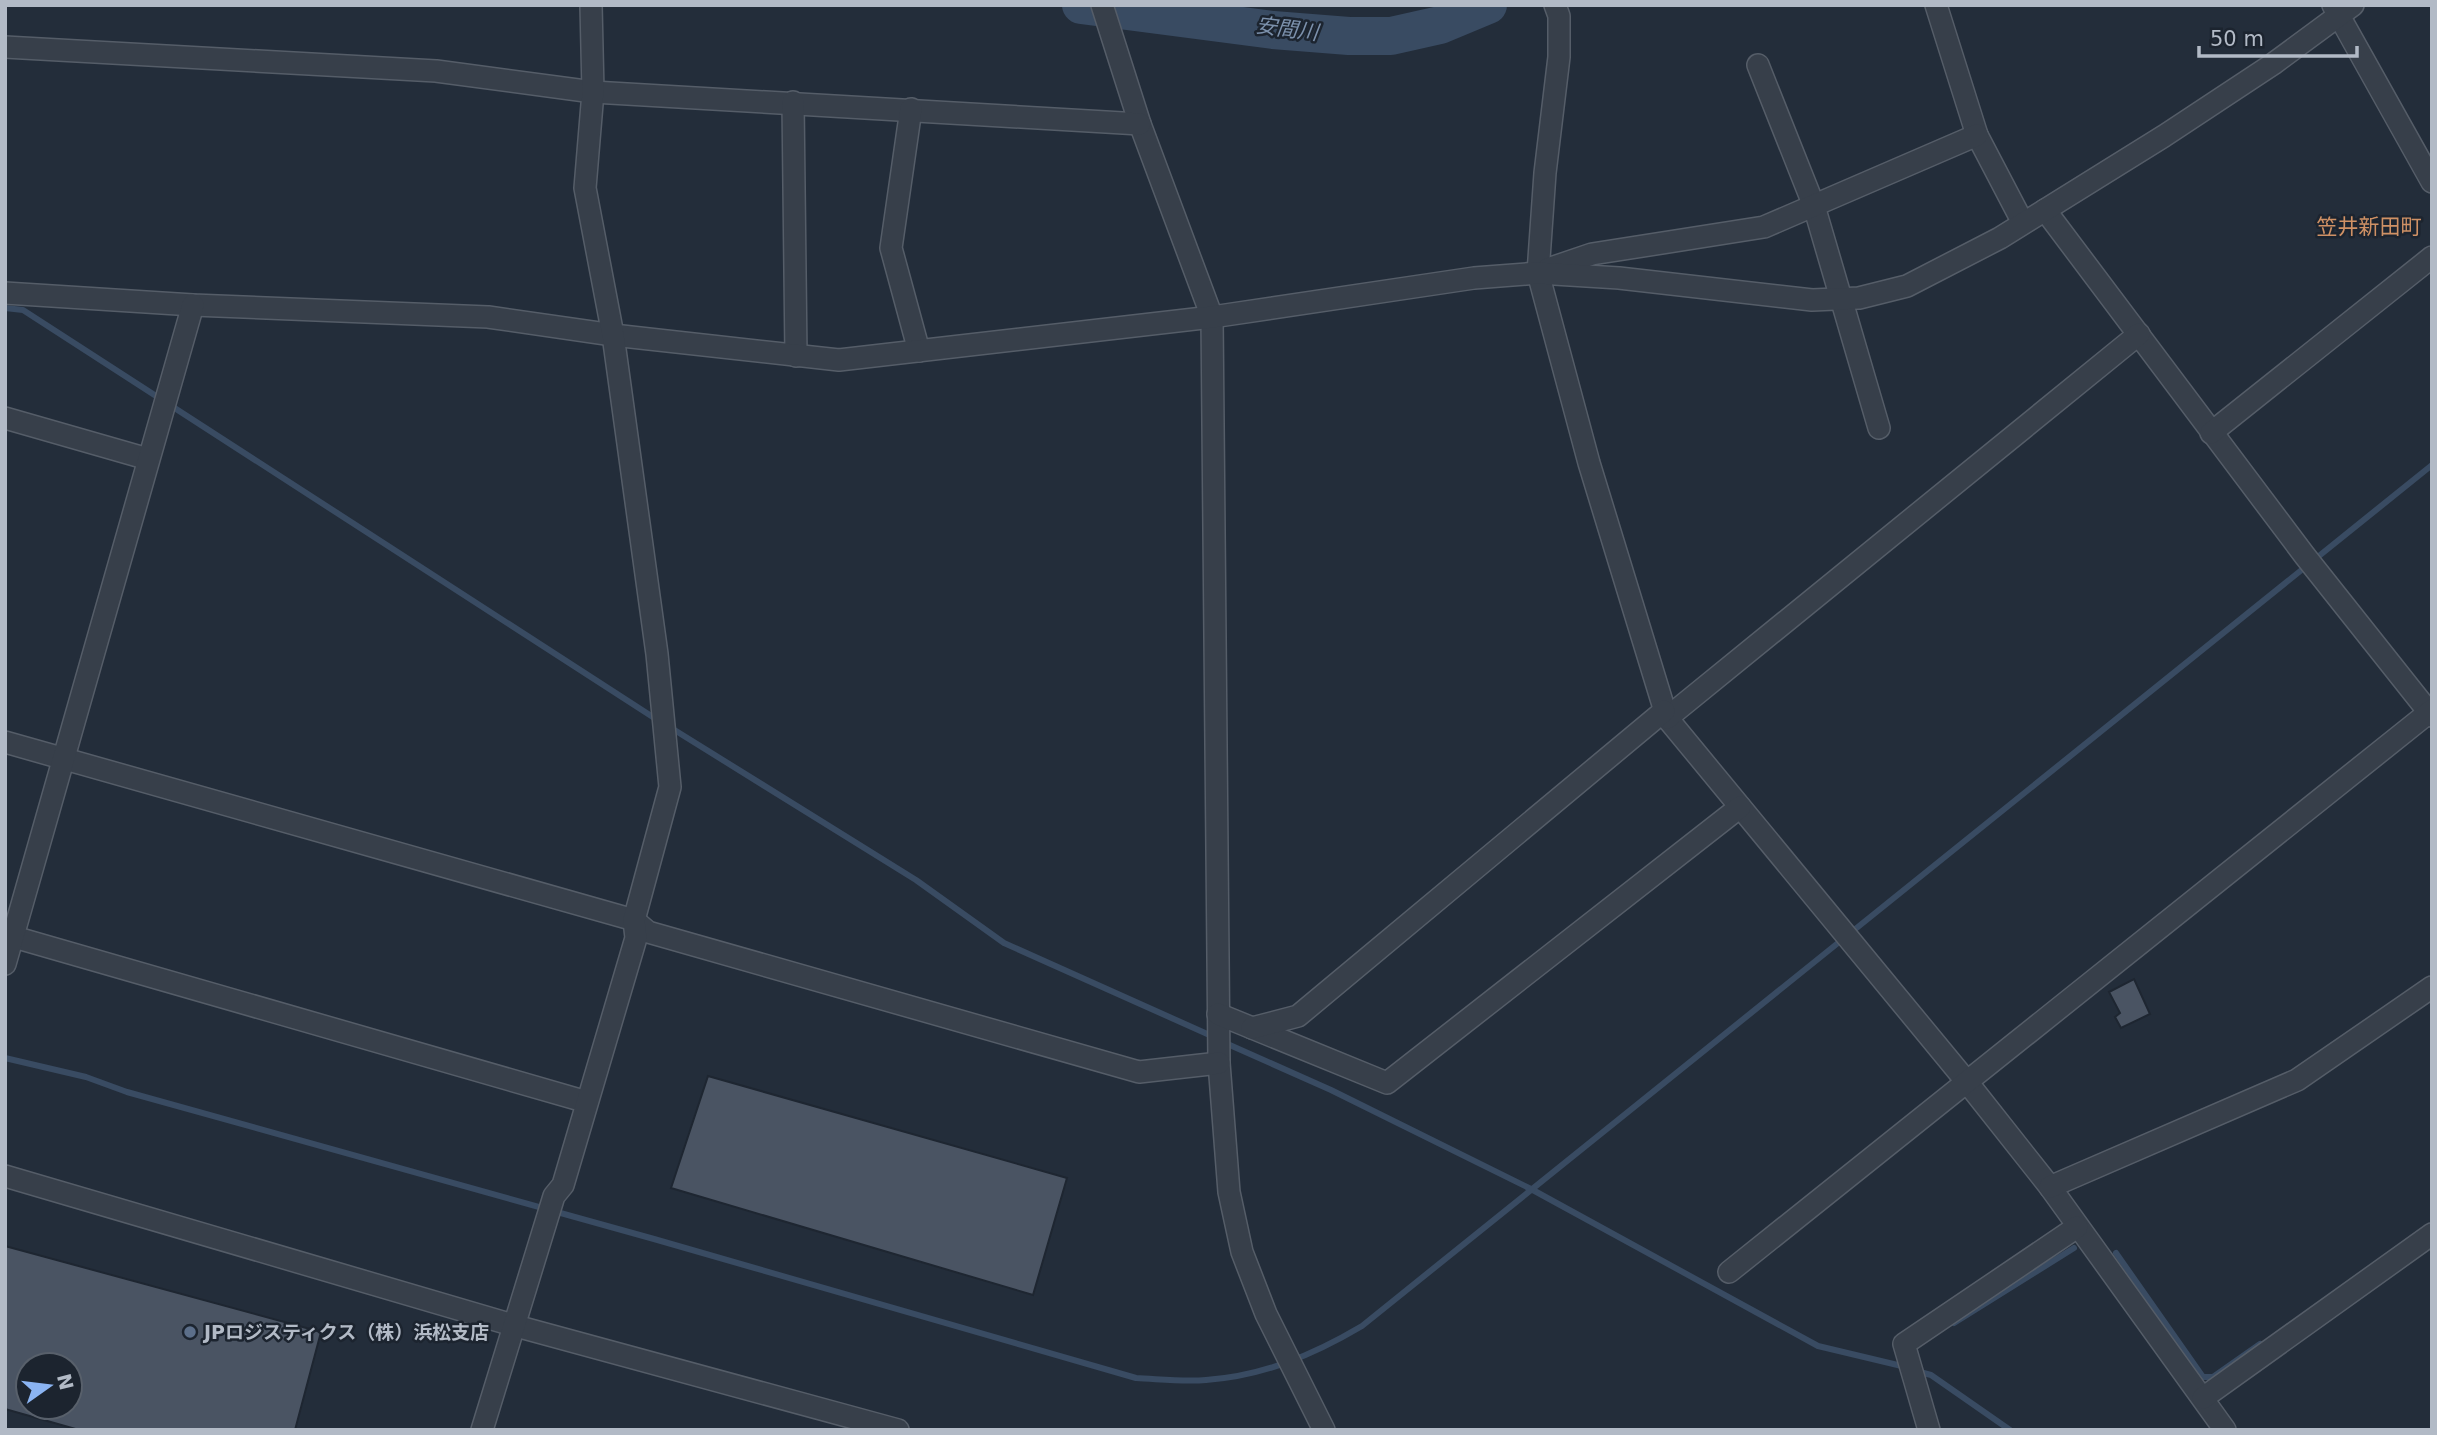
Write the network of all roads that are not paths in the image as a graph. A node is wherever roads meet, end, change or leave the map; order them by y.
1 (591, 5) edge
2 (1102, 5) edge
3 (1555, 5) edge
4 (1936, 5) edge
5 (2341, 9) edge
6 (5, 47) edge
7 (1758, 65) dead end
8 (593, 92) junction
9 (793, 102) junction
10 (911, 109) junction
11 (1140, 124) junction
12 (1977, 135) junction
13 (2432, 182) edge
14 (1814, 206) junction
15 (2045, 210) junction
16 (2023, 223) junction
17 (2432, 257) edge
18 (1538, 273) junction
19 (5, 292) edge
20 (1840, 299) junction
21 (193, 305) junction
22 (1212, 317) junction
23 (2139, 334) junction
24 (612, 335) junction
25 (919, 351) junction
26 (796, 356) junction
27 (5, 418) edge
28 (1879, 428) dead end
29 (2211, 433) junction
30 (148, 459) junction
31 (2431, 713) edge
32 (1665, 714) junction
33 (5, 742) edge
34 (64, 758) junction
35 (1740, 807) junction
36 (634, 920) junction
37 (14, 937) junction
38 (5, 964) edge
39 (2432, 987) edge
40 (1218, 1019) junction
41 (1252, 1028) junction
42 (1219, 1059) junction
43 (1967, 1082) junction
44 (587, 1102) junction
45 (5, 1175) edge
46 (2050, 1187) junction
47 (2077, 1227) junction
48 (2432, 1234) edge
49 (1729, 1272) dead end
50 (516, 1326) junction
51 (2203, 1398) junction
52 (482, 1430) edge
53 (898, 1430) edge
54 (1324, 1430) edge
55 (1929, 1430) edge
56 (2225, 1430) edge

1 - 8 street
2 - 11 street
3 - 18 street
4 - 12 street
5 - 13 street
5 - 15 street
6 - 8 street
7 - 14 street
8 - 9 street
8 - 24 street
9 - 10 street
9 - 26 street
10 - 11 street
10 - 25 street
11 - 22 street
12 - 14 street
12 - 16 street
14 - 18 street
14 - 20 street
15 - 16 street
15 - 23 street
16 - 20 street
17 - 29 street
18 - 20 street
18 - 22 street
18 - 32 street
19 - 21 street
20 - 28 street
21 - 24 street
21 - 30 street
22 - 25 street
22 - 40 street
23 - 29 street
23 - 32 street
24 - 26 street
24 - 36 street
25 - 26 street
27 - 30 street
29 - 31 street
30 - 34 street
31 - 43 street
32 - 35 street
32 - 41 street
33 - 34 street
34 - 36 street
34 - 37 street
35 - 41 street
35 - 43 street
36 - 42 street
36 - 44 street
37 - 38 street
37 - 44 street
39 - 46 street
40 - 41 street
40 - 42 street
42 - 54 street
43 - 46 street
43 - 49 street
44 - 50 street
45 - 50 street
46 - 47 street
47 - 51 street
47 - 55 street
48 - 51 street
50 - 52 street
50 - 53 street
51 - 56 street

